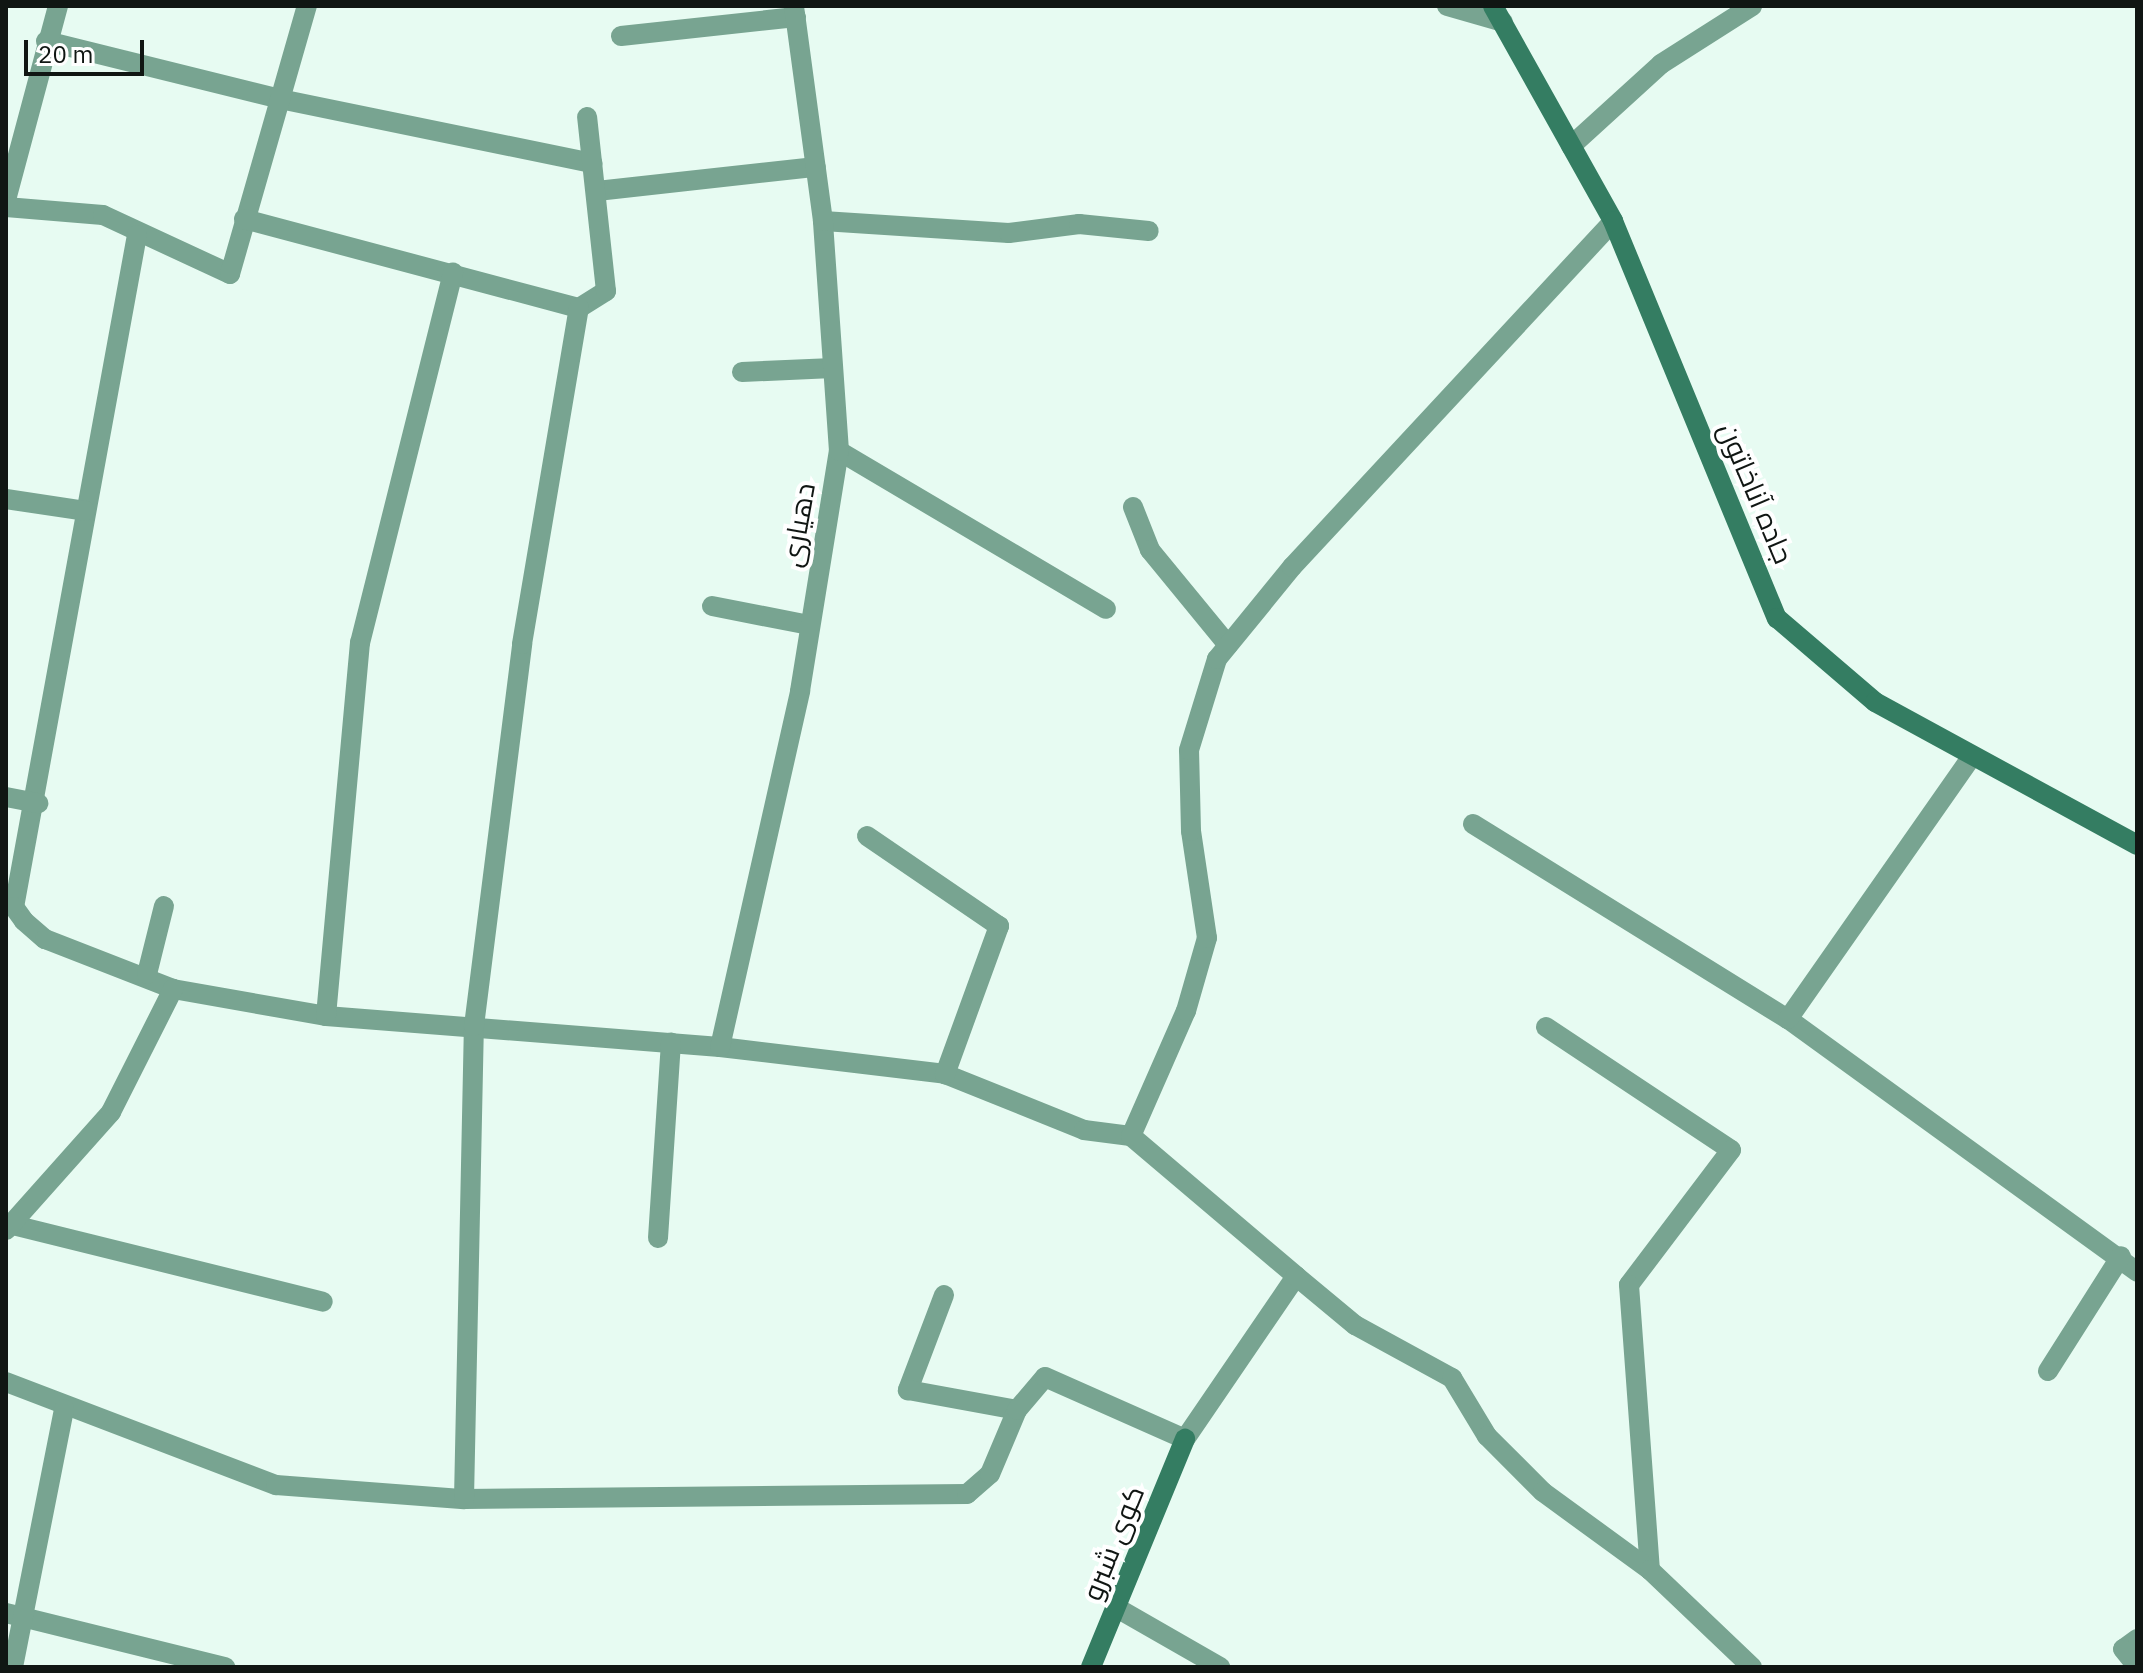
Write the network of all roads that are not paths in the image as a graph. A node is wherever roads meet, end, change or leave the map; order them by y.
1 (58, 6) edge
2 (307, 6) edge
3 (1447, 6) edge
4 (1752, 6) edge
5 (795, 11) edge
6 (1498, 14) edge
7 (621, 36) dead end
8 (46, 41) junction
9 (280, 99) junction
10 (587, 117) dead end
11 (1571, 146) junction
12 (593, 163) junction
13 (816, 167) junction
14 (597, 191) junction
15 (6, 200) edge
16 (6, 207) edge
17 (244, 219) junction
18 (823, 221) junction
19 (1613, 221) junction
20 (1149, 231) dead end
21 (137, 235) junction
22 (453, 273) junction
23 (579, 308) junction
24 (833, 368) junction
25 (742, 372) dead end
26 (839, 451) junction
27 (6, 499) edge
28 (1133, 507) dead end
29 (85, 511) junction
30 (712, 606) dead end
31 (1106, 609) dead end
32 (809, 625) junction
33 (1228, 645) junction
34 (1970, 759) junction
35 (6, 797) edge
36 (38, 803) junction
37 (1473, 824) dead end
38 (867, 836) dead end
39 (2137, 845) edge
40 (164, 906) dead end
41 (147, 974) junction
42 (173, 989) junction
43 (326, 1016) junction
44 (1788, 1019) junction
45 (474, 1026) junction
46 (1546, 1027) dead end
47 (671, 1042) junction
48 (720, 1047) junction
49 (945, 1074) junction
50 (1131, 1136) junction
51 (9, 1228) edge
52 (658, 1238) dead end
53 (2121, 1256) junction
54 (2137, 1272) edge
55 (1296, 1276) junction
56 (944, 1295) dead end
57 (323, 1302) dead end
58 (2048, 1371) dead end
59 (6, 1382) edge
60 (64, 1409) junction
61 (1017, 1410) junction
62 (1185, 1439) junction
63 (464, 1499) junction
64 (1650, 1570) junction
65 (1117, 1608) junction
66 (15, 1613) edge
67 (2137, 1639) edge
68 (2137, 1666) edge
69 (13, 1667) edge
70 (225, 1667) edge
71 (1091, 1667) edge
72 (1220, 1667) edge
73 (1752, 1667) edge

1 - 8 street
2 - 9 street
3 - 6 street
4 - 11 street
5 - 7 street
5 - 13 street, دهیاری
6 - 11 street, جاده آناخاتون
8 - 9 street
8 - 15 street
9 - 12 street
9 - 17 street
10 - 12 street
11 - 19 street, جاده آناخاتون
12 - 14 street
13 - 14 street
13 - 18 street, دهیاری
14 - 23 street
16 - 21 street
17 - 21 street
17 - 22 street
18 - 20 street
18 - 24 street, دهیاری
19 - 33 street
19 - 34 street, جاده آناخاتون
21 - 29 street
22 - 23 street
22 - 43 street
23 - 45 street
24 - 25 street
24 - 26 street, دهیاری
26 - 31 street
26 - 32 street, دهیاری
27 - 29 street
28 - 33 street
29 - 36 street
30 - 32 street
32 - 48 street, دهیاری
33 - 50 street
34 - 39 street, جاده آناخاتون
34 - 44 street
35 - 36 street
36 - 41 street
37 - 44 street
38 - 49 street
40 - 41 street
41 - 42 street
42 - 43 street
42 - 51 street
43 - 45 street
44 - 53 street
45 - 47 street
45 - 63 street
46 - 64 street
47 - 48 street
47 - 52 street
48 - 49 street
49 - 50 street
50 - 55 street
51 - 57 street
53 - 54 street
53 - 58 street
55 - 62 street
55 - 64 street
56 - 61 street
59 - 60 street
60 - 63 street
60 - 66 street
61 - 62 street
61 - 63 street
62 - 65 street, کوی شبرو
64 - 73 street
65 - 71 street, کوی شبرو
65 - 72 street
66 - 69 street
66 - 70 street
67 - 68 street

